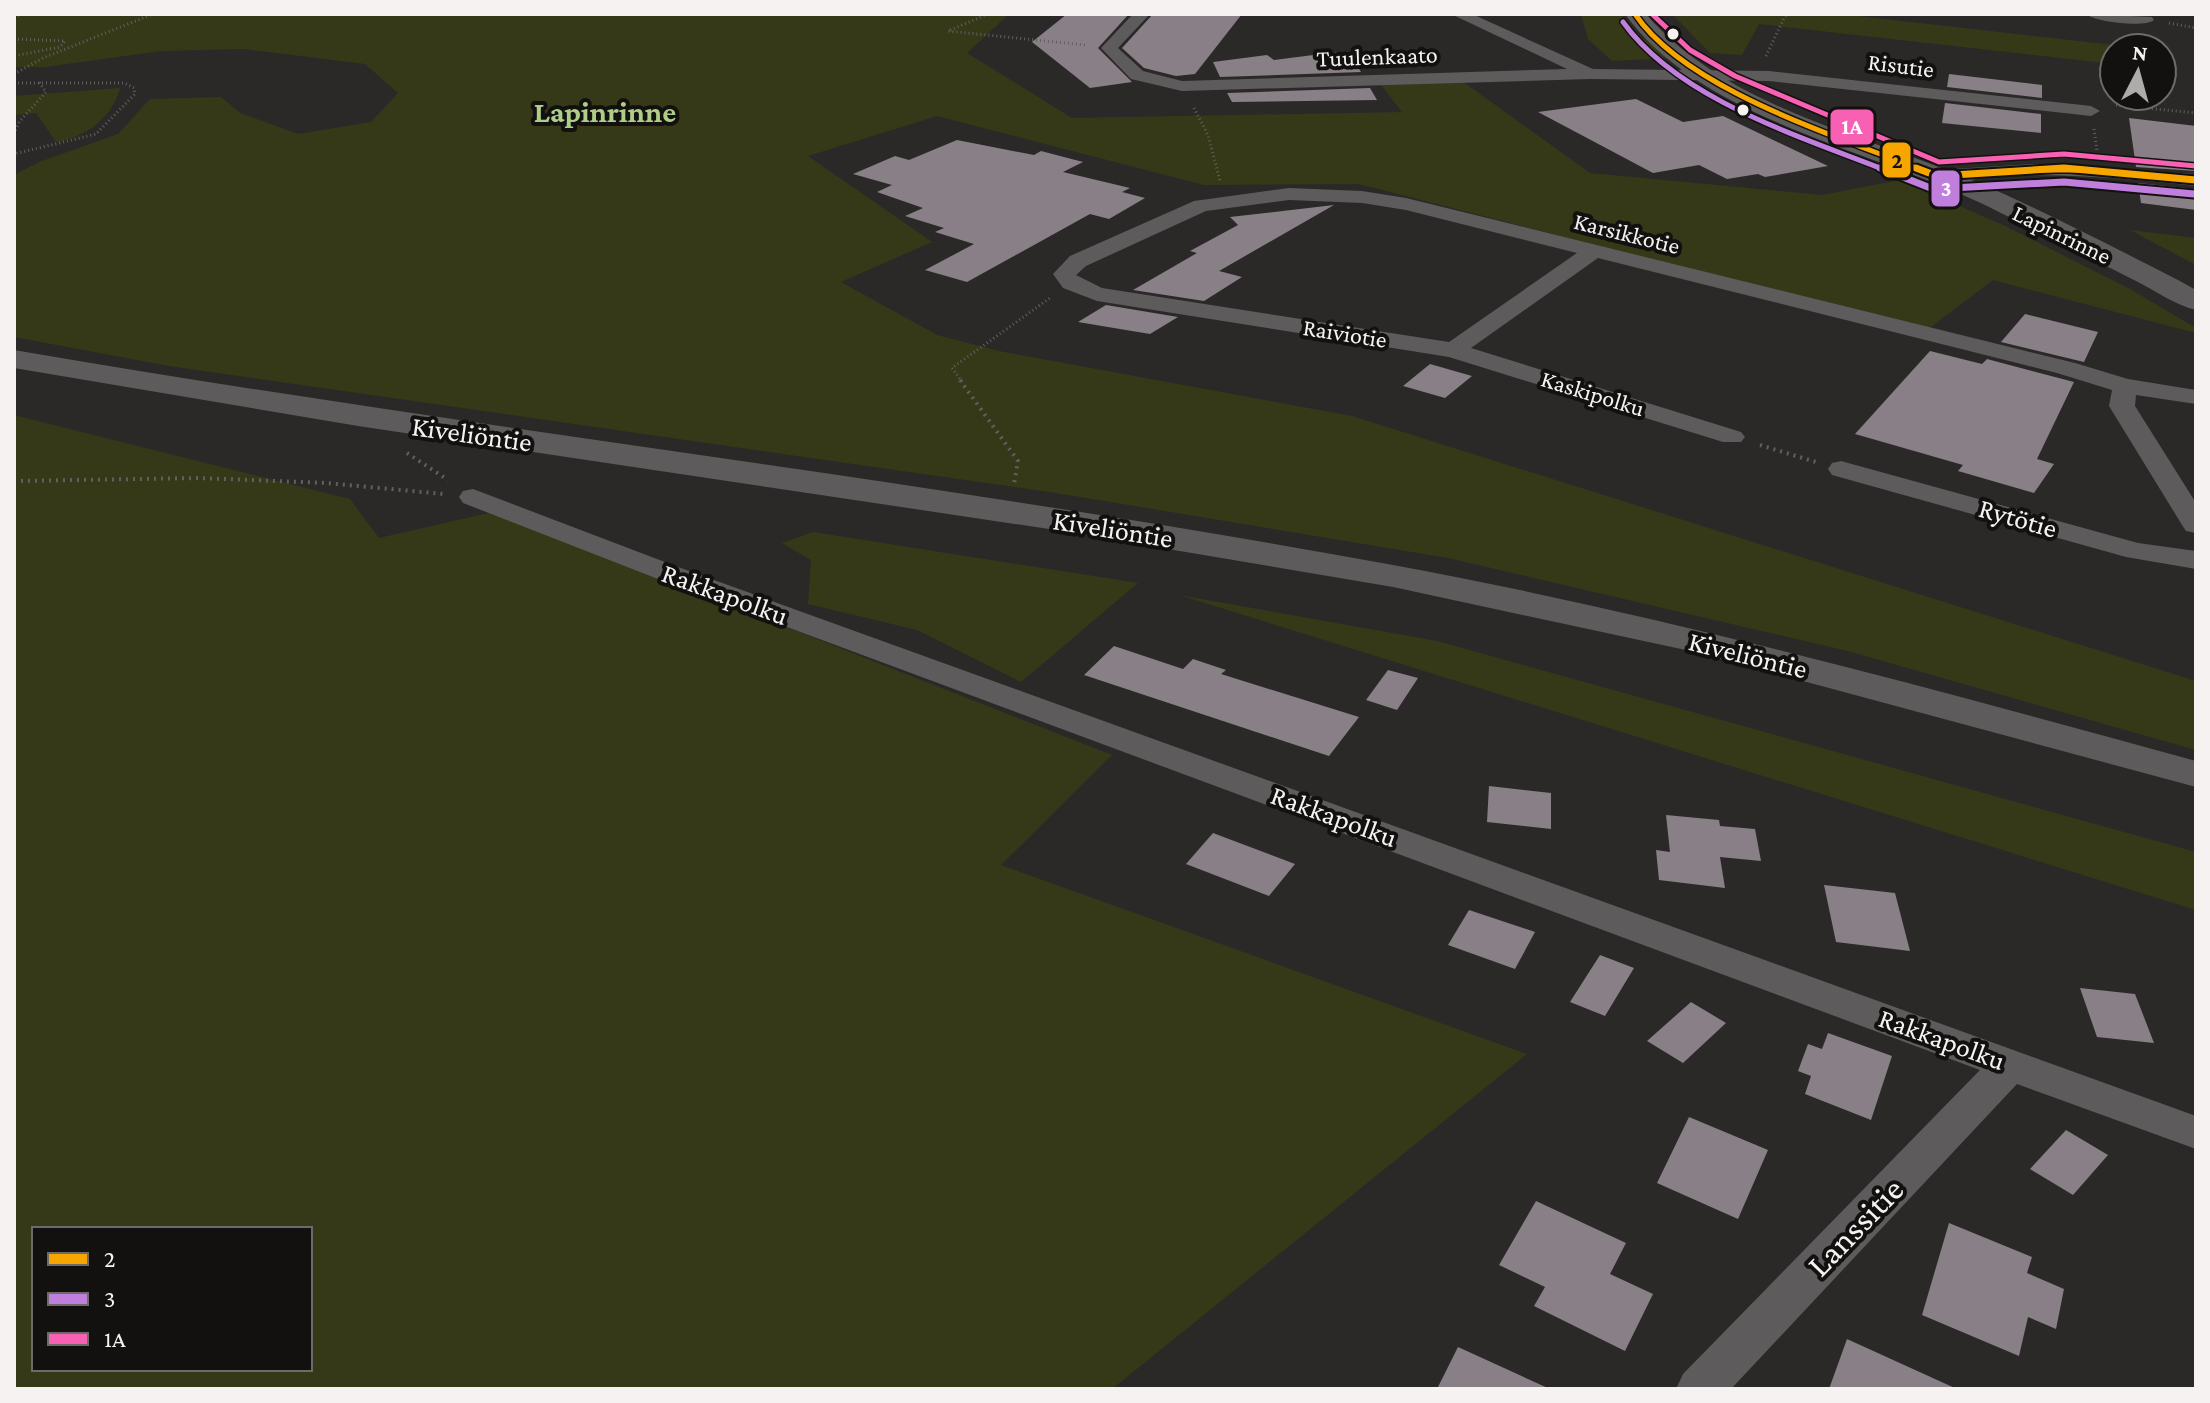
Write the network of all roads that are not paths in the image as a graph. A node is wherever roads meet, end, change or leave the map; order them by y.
1 (1142, 14) edge
2 (1459, 14) edge
3 (1635, 14) edge
4 (2094, 14) edge
5 (2146, 20) dead end
6 (1590, 74) junction
7 (1705, 75) junction
8 (2091, 111) road end
9 (1937, 176) junction
10 (2196, 180) edge
11 (1593, 252) junction
12 (1071, 283) joint
13 (2196, 302) edge
14 (1453, 350) junction
15 (14, 359) edge
16 (2125, 386) junction
17 (2196, 397) edge
18 (1732, 437) road end
19 (1841, 469) road end
20 (473, 497) road end
21 (2196, 525) edge
22 (2196, 560) edge
23 (2196, 774) edge
24 (2011, 1064) junction
25 (2196, 1133) edge
26 (1700, 1389) edge

1 - 6 street, Tuulenkaato
2 - 6 street
3 - 7 street, Lapinrinne
4 - 5 street
6 - 7 street, Tuulenkaato
7 - 8 street, Risutie
7 - 9 street, Lapinrinne
9 - 10 street
9 - 13 street, Lapinrinne
11 - 12 street, Karsikkotie
11 - 14 street
11 - 16 street, Karsikkotie
12 - 14 street, Raiviotie
14 - 18 street, Kaskipolku
15 - 23 street, Kiveliöntie
16 - 17 street, Karsikkotie
16 - 21 street
19 - 22 street, Rytötie
20 - 24 street, Rakkapolku
24 - 25 street, Rakkapolku
24 - 26 street, Lanssitie

